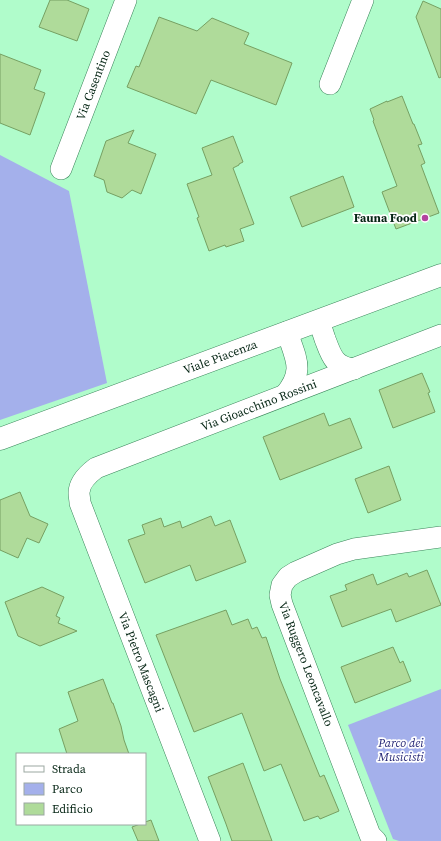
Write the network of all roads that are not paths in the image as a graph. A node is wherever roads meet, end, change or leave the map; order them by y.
1 (126, 0) edge
2 (362, 0) edge
3 (330, 84) dead end
4 (61, 170) dead end
5 (441, 275) edge
6 (319, 321) junction
7 (287, 332) junction
8 (441, 335) edge
9 (354, 369) junction
10 (285, 395) junction
11 (0, 439) edge
12 (82, 482) joint
13 (441, 537) edge
14 (370, 839) edge
15 (210, 841) edge

1 - 4 street, Via Casentino
2 - 3 street
5 - 6 street, Viale Piacenza
6 - 7 street, Viale Piacenza
6 - 9 street
7 - 10 street
7 - 11 street, Viale Piacenza
8 - 9 street, Via Gioacchino Rossini
9 - 10 street, Via Gioacchino Rossini
10 - 12 street, Via Gioacchino Rossini
12 - 15 street, Via Pietro Mascagni
13 - 14 street, Via Ruggero Leoncavallo

